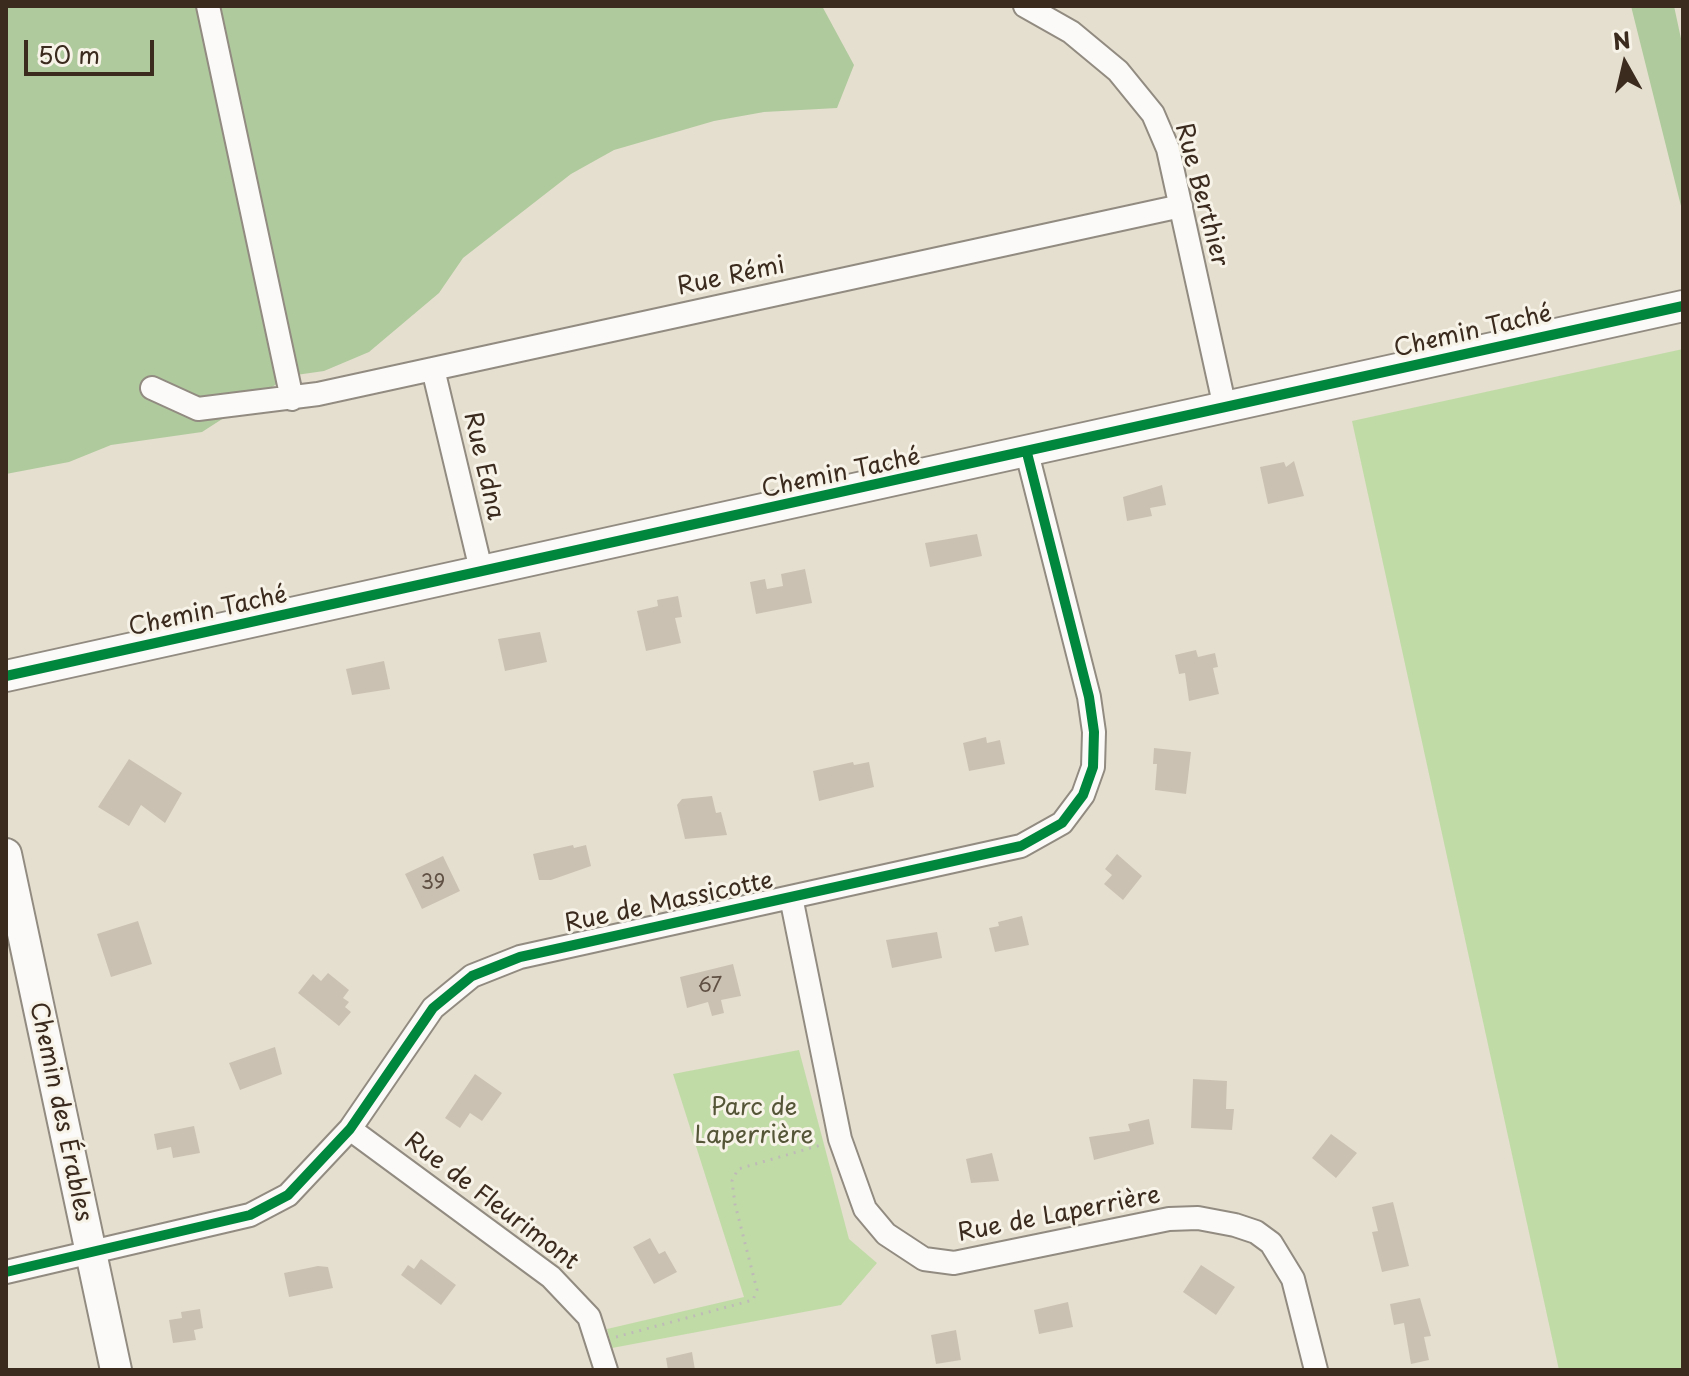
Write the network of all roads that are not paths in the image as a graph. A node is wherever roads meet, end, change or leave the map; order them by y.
1 (208, 6) edge
2 (1025, 6) edge
3 (1181, 206) junction
4 (1683, 306) edge
5 (433, 369) junction
6 (152, 388) dead end
7 (292, 399) junction
8 (1225, 408) junction
9 (1027, 453) junction
10 (482, 574) junction
11 (6, 676) edge
12 (6, 854) edge
13 (791, 897) junction
14 (350, 1129) junction
15 (90, 1253) junction
16 (6, 1272) edge
17 (116, 1370) edge
18 (606, 1370) edge
19 (1316, 1370) edge

1 - 7 street
2 - 3 street, Rue Berthier
3 - 5 street, Rue Rémi
3 - 8 street, Rue Berthier
4 - 8 street, Chemin Taché
5 - 7 street, Rue Rémi
5 - 10 street, Rue Edna
6 - 7 street, Rue Rémi
8 - 9 street, Chemin Taché
9 - 10 street, Chemin Taché
9 - 13 street, Rue de Massicotte
10 - 11 street, Chemin Taché
12 - 15 street, Chemin des Érables
13 - 14 street, Rue de Massicotte
13 - 19 street, Rue de Laperrière
14 - 15 street, Rue de Massicotte
14 - 18 street, Rue de Fleurimont
15 - 16 street, Rue de Massicotte
15 - 17 street, Chemin des Érables

